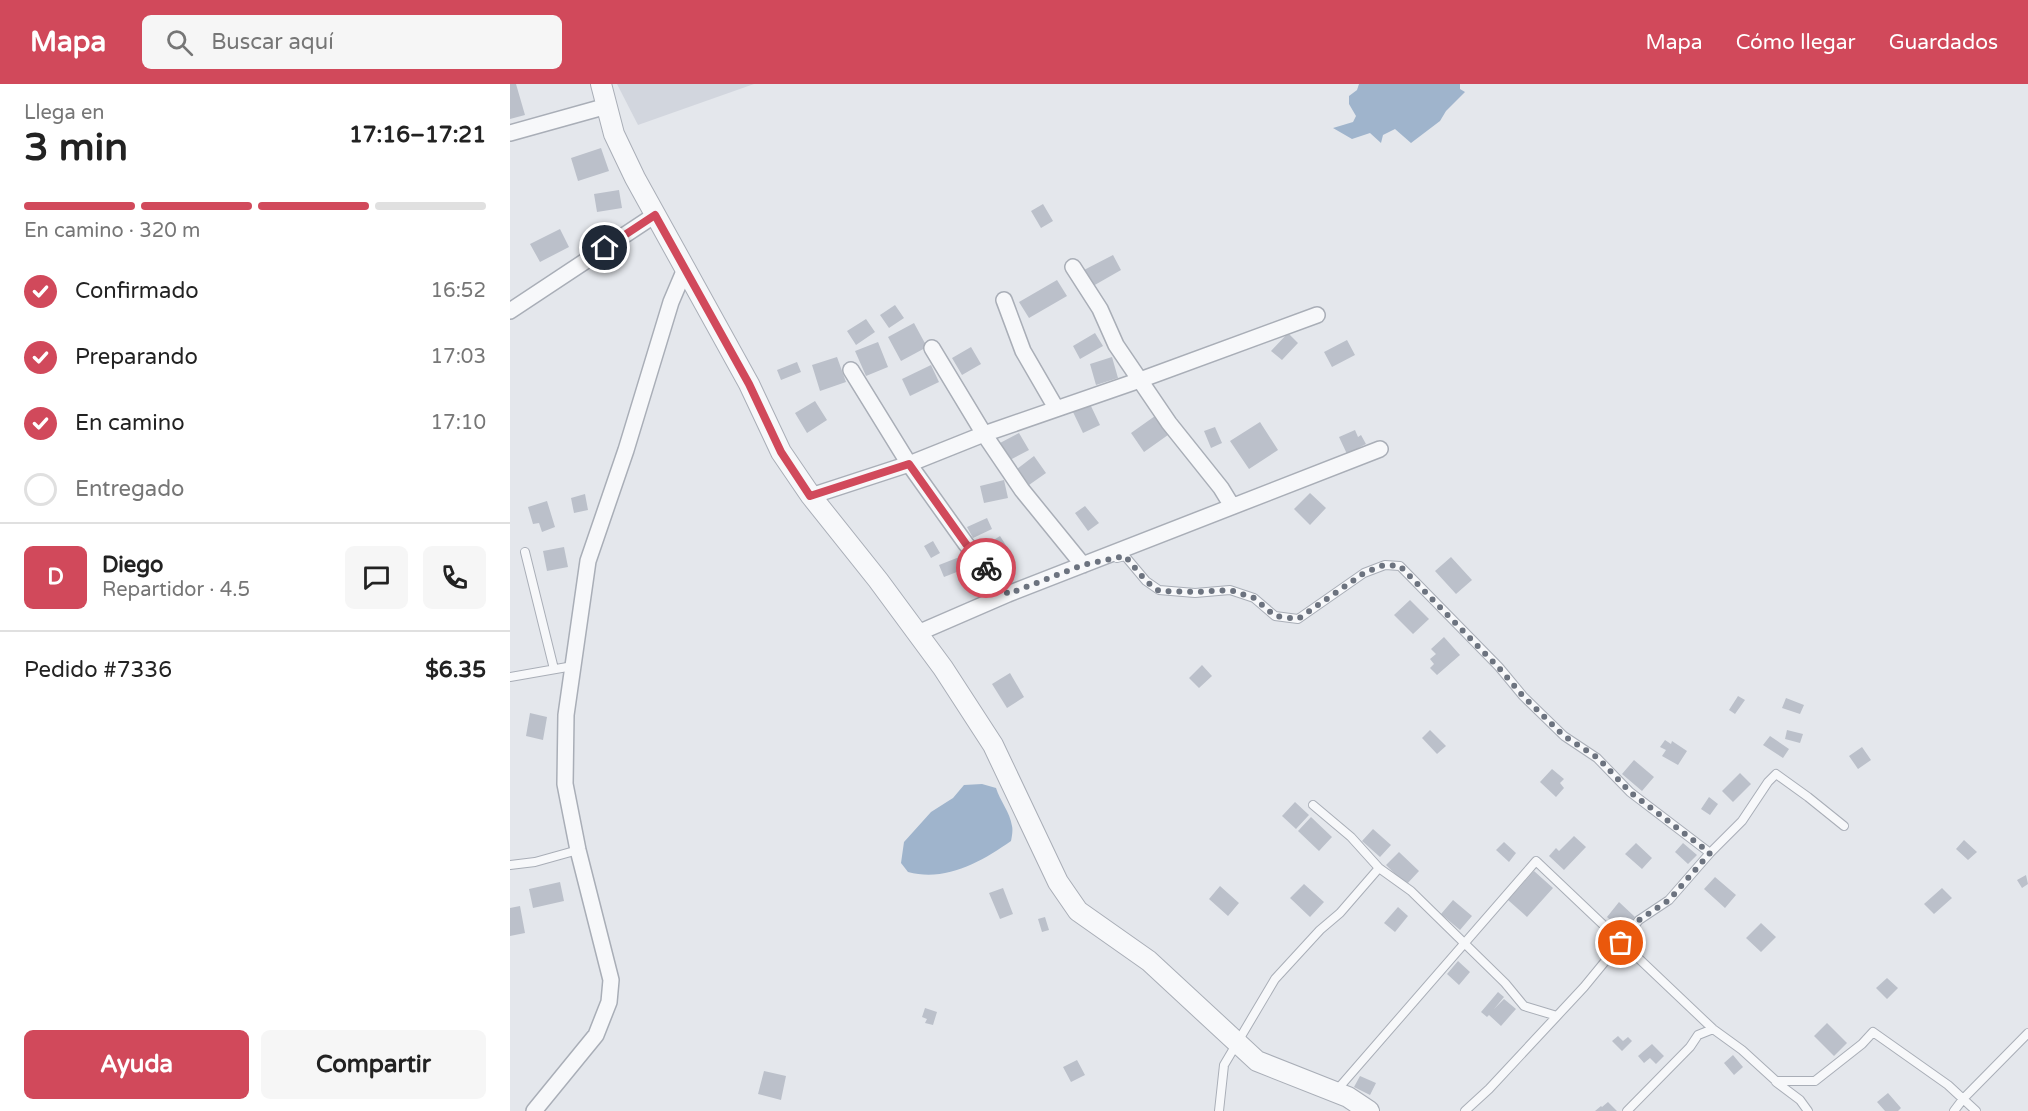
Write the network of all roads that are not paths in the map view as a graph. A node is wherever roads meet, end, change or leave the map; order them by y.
1 (601, 84) edge
2 (607, 106) junction
3 (510, 133) edge
4 (655, 215) junction
5 (1073, 267) dead end
6 (685, 269) junction
7 (1004, 300) dead end
8 (510, 310) edge
9 (1317, 315) dead end
10 (932, 348) dead end
11 (851, 370) dead end
12 (1140, 380) junction
13 (1056, 408) junction
14 (984, 434) junction
15 (1380, 449) dead end
16 (909, 464) junction
17 (810, 496) junction
18 (1232, 506) junction
19 (525, 552) dead end
20 (1083, 565) junction
21 (1008, 594) junction
22 (918, 633) junction
23 (573, 666) junction
24 (554, 669) junction
25 (510, 677) edge
26 (1313, 805) dead end
27 (1844, 826) dead end
28 (579, 850) junction
29 (1710, 853) junction
30 (510, 864) edge
31 (1379, 868) junction
32 (1463, 943) junction
33 (1621, 943) junction
34 (1557, 1016) junction
35 (1713, 1029) junction
36 (2028, 1033) edge
37 (1237, 1042) junction
38 (1776, 1081) junction
39 (1335, 1092) junction
40 (1963, 1099) junction
41 (534, 1111) edge
42 (1219, 1111) edge
43 (1369, 1111) edge
44 (1465, 1111) edge
45 (1627, 1111) edge
46 (1808, 1111) edge
47 (1954, 1111) edge
48 (1976, 1111) edge

1 - 2 street
2 - 3 street
2 - 4 street
4 - 6 street
4 - 8 street
5 - 12 street
6 - 17 street
6 - 23 street
7 - 13 street
9 - 12 street
10 - 14 street
11 - 16 street
12 - 13 street
12 - 18 street
13 - 14 street
14 - 16 street
14 - 20 street
15 - 18 street
16 - 17 street
16 - 21 street
17 - 22 street
18 - 20 street
19 - 24 lane
20 - 21 street
20 - 29 lane
21 - 22 street
22 - 37 street
23 - 24 lane
23 - 28 street
24 - 25 lane
26 - 31 lane
27 - 29 lane
28 - 30 lane
28 - 41 street
29 - 33 lane
31 - 32 lane
31 - 37 lane
32 - 33 lane
32 - 34 lane
32 - 39 lane
33 - 34 lane
33 - 35 lane
34 - 44 lane
35 - 38 lane
35 - 45 lane
36 - 40 lane
37 - 39 street
37 - 42 lane
38 - 40 lane
38 - 46 lane
39 - 43 street
40 - 47 lane
40 - 48 lane

